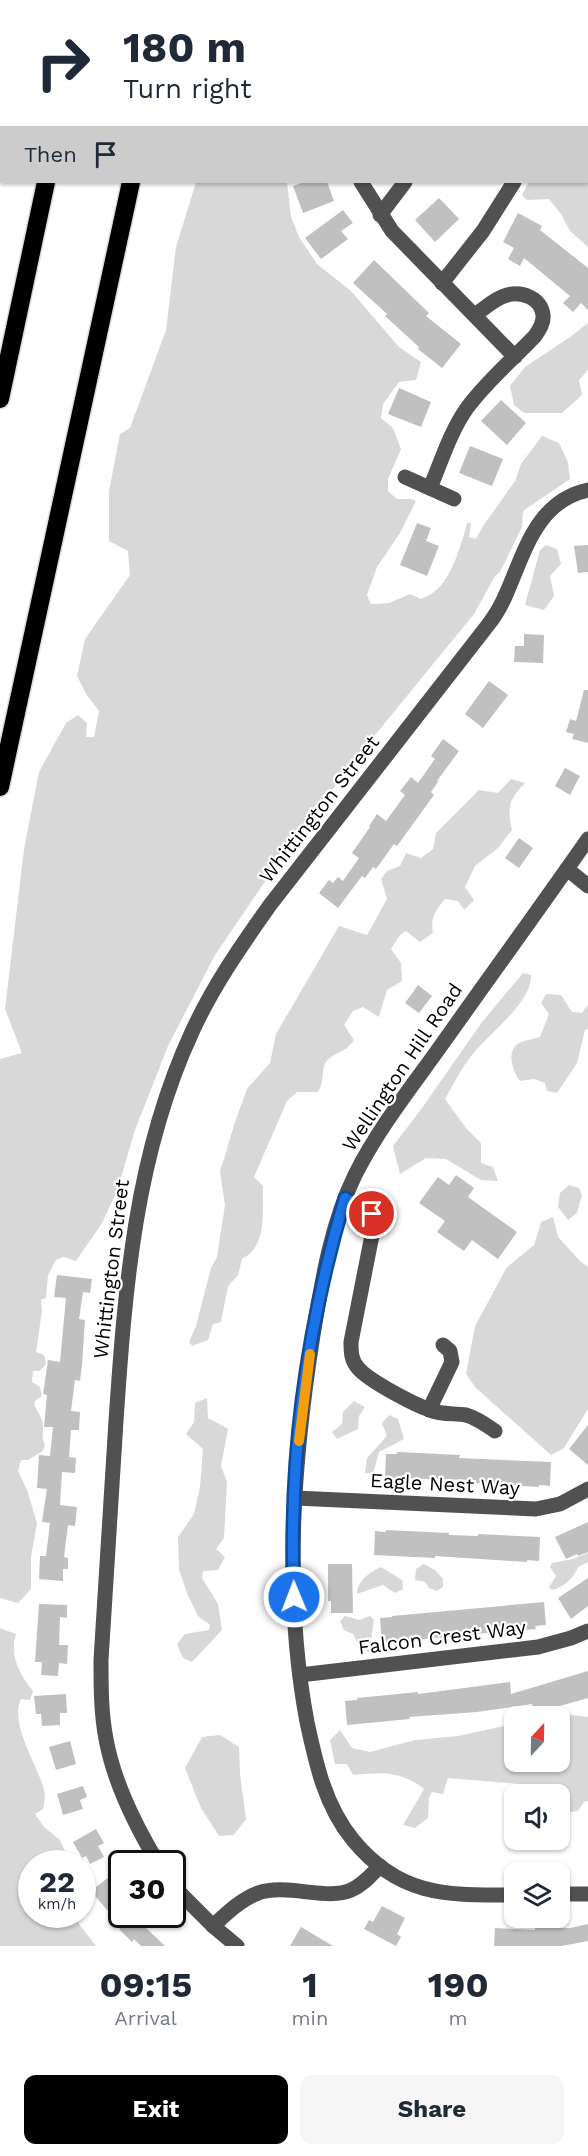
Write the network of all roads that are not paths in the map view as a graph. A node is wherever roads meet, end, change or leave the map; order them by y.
1 (46, 183) edge
2 (131, 183) edge
3 (362, 183) edge
4 (404, 183) edge
5 (513, 183) edge
6 (380, 215) junction
7 (442, 284) junction
8 (476, 315) junction
9 (515, 357) junction
10 (0, 399) edge
11 (405, 477) dead end
12 (430, 488) junction
13 (588, 490) edge
14 (454, 499) dead end
15 (0, 787) edge
16 (588, 839) edge
17 (567, 870) junction
18 (588, 886) edge
19 (345, 1198) junction
20 (443, 1345) dead end
21 (429, 1410) junction
22 (495, 1431) dead end
23 (588, 1489) edge
24 (295, 1498) junction
25 (588, 1630) edge
26 (300, 1675) junction
27 (150, 1850) edge
28 (380, 1866) junction
29 (570, 1894) edge
30 (588, 1894) edge
31 (504, 1895) edge
32 (186, 1899) edge
33 (213, 1926) junction
34 (237, 1946) edge

1 - 10 highway
2 - 15 highway
3 - 6 street
4 - 6 street
5 - 7 street
6 - 7 street
7 - 8 street
8 - 9 street
8 - 9 street
9 - 12 street
11 - 12 street
12 - 14 street
13 - 27 street, Whittington Street
16 - 17 street, Wellington Hill Road
17 - 18 street
17 - 19 street, Wellington Hill Road
19 - 21 street
19 - 24 street, Wellington Hill Road
20 - 21 street
21 - 22 street
23 - 24 street, Eagle Nest Way
24 - 26 street, Wellington Hill Road
25 - 26 street, Falcon Crest Way
26 - 28 street, Wellington Hill Road
28 - 31 street, Wellington Hill Road
28 - 33 street
29 - 30 street
32 - 33 street
33 - 34 street

